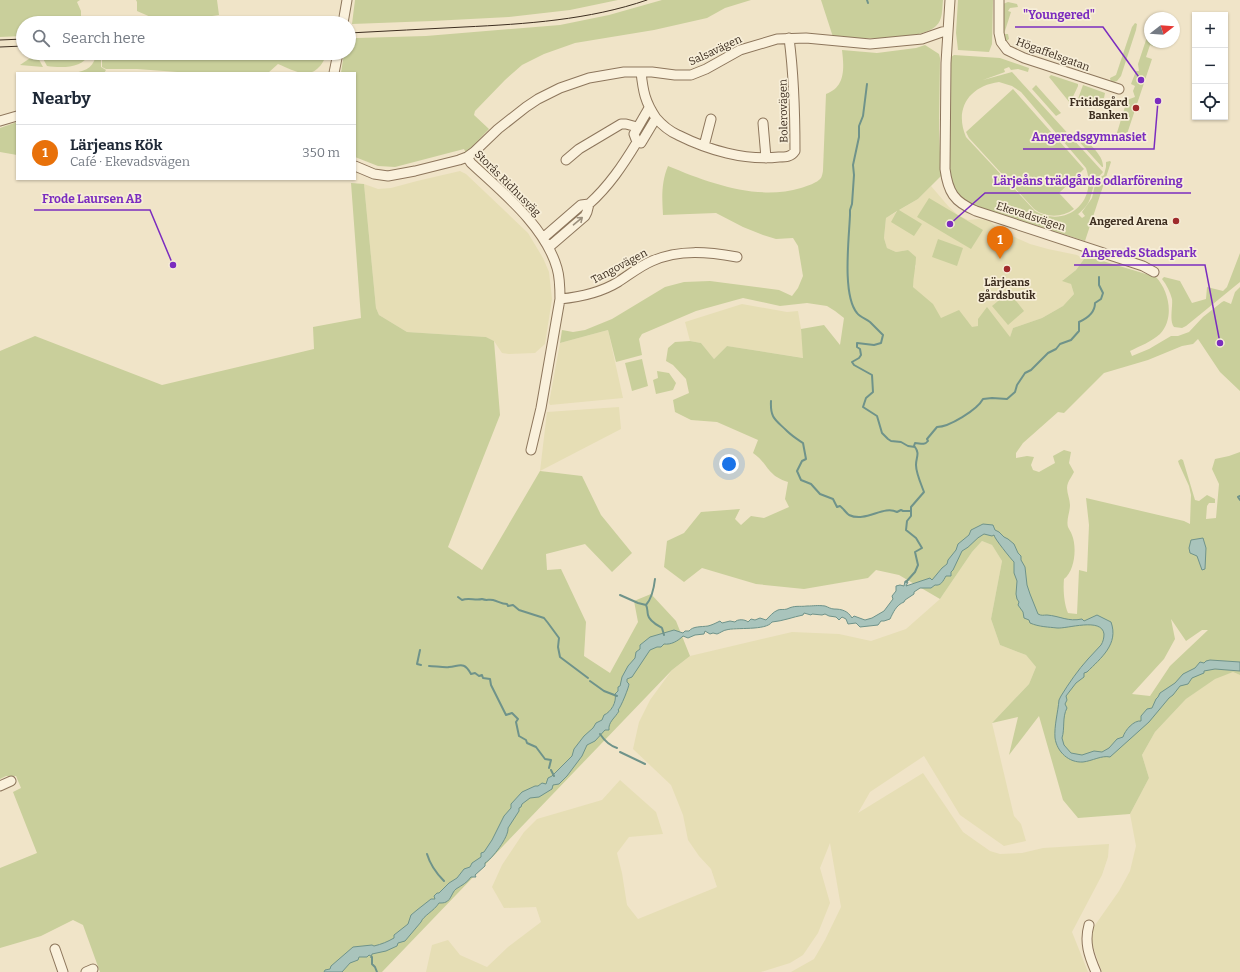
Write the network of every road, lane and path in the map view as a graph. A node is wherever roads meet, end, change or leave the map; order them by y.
1 (347, 0) edge
2 (950, 0) edge
3 (999, 0) edge
4 (344, 16) edge
5 (948, 31) junction
6 (789, 38) junction
7 (337, 60) edge
8 (334, 72) edge
9 (641, 72) junction
10 (1119, 89) dead end
11 (649, 108) junction
12 (16, 116) edge
13 (656, 118) junction
14 (711, 119) dead end
15 (0, 121) edge
16 (763, 122) dead end
17 (637, 127) junction
18 (637, 142) junction
19 (704, 146) junction
20 (467, 157) junction
21 (766, 158) junction
22 (566, 160) dead end
23 (356, 166) edge
24 (589, 204) junction
25 (543, 238) junction
26 (549, 247) junction
27 (737, 257) dead end
28 (1154, 272) dead end
29 (560, 299) junction
30 (531, 450) dead end
31 (11, 781) dead end
32 (0, 786) edge
33 (1089, 925) dead end
34 (55, 949) dead end
35 (63, 972) edge
36 (1096, 972) edge

1 - 4 street
2 - 5 street, Ekevadsvägen
3 - 10 street, Högaffelsgatan
5 - 6 street, Salsavägen
5 - 28 street, Ekevadsvägen
6 - 9 street, Salsavägen
6 - 21 street, Bolerovägen
7 - 8 street
9 - 11 street, Bolerovägen
9 - 20 street, Salsavägen
11 - 13 street, Bolerovägen
11 - 17 street
12 - 15 street
13 - 18 street
13 - 19 street, Bolerovägen
14 - 19 street
16 - 21 street, Bolerovägen
17 - 18 street
17 - 22 street
18 - 24 street
19 - 21 street, Bolerovägen
20 - 23 street, Storås Ridhusväg
20 - 25 street, Storås Ridhusväg
24 - 25 street
26 -> 24 street
25 - 26 street, Storås Ridhusväg
26 - 29 street, Storås Ridhusväg
27 - 29 street, Tangovägen
29 - 30 street, Storås Ridhusväg
31 - 32 street
33 - 36 street
34 - 35 street

